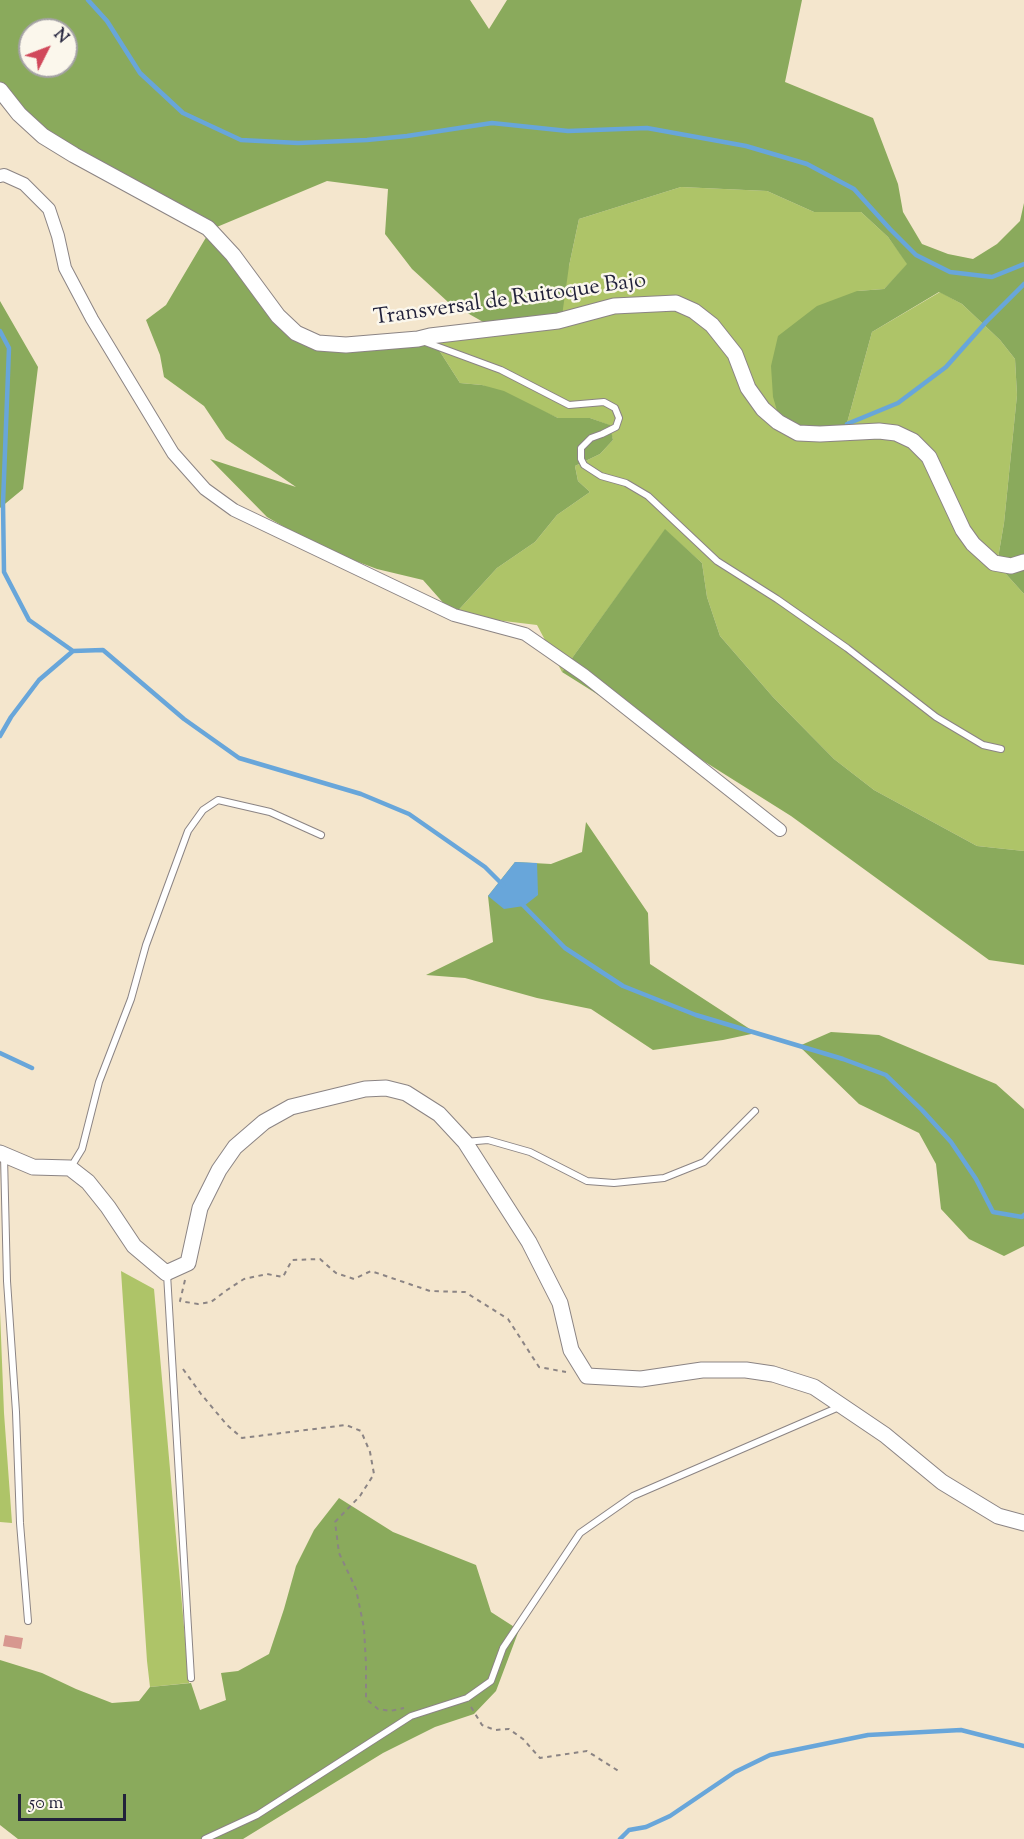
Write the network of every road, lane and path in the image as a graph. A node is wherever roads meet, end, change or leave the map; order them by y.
1 (0, 90) edge
2 (0, 176) edge
3 (418, 339) junction
4 (1024, 562) edge
5 (1001, 749) dead end
6 (780, 830) dead end
7 (321, 835) dead end
8 (755, 1111) dead end
9 (465, 1142) junction
10 (2, 1155) edge
11 (70, 1168) junction
12 (188, 1263) junction
13 (166, 1273) junction
14 (171, 1349) junction
15 (587, 1376) junction
16 (842, 1405) junction
17 (1024, 1523) edge
18 (28, 1621) dead end
19 (191, 1678) dead end
20 (467, 1698) junction
21 (408, 1707) dead end
22 (620, 1772) dead end
23 (205, 1839) edge

1 - 3 street, Transversal de Ruitoque Bajo
2 - 6 street
3 - 4 street, Transversal de Ruitoque Bajo
3 - 5 lane
7 - 11 lane
8 - 9 lane
9 - 12 street
9 - 15 street
10 - 11 street
10 - 18 lane
11 - 13 street
12 - 13 street
12 - 15 path
13 - 14 lane
14 - 19 lane
14 - 21 path
15 - 16 street
16 - 17 street
16 - 20 lane
20 - 22 path
20 - 23 lane

